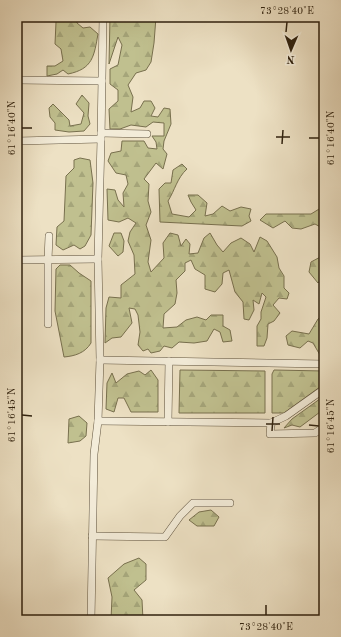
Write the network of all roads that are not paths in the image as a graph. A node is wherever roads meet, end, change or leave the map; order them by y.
1 (103, 17) edge
2 (17, 80) edge
3 (102, 81) junction
4 (147, 134) dead end
5 (101, 136) junction
6 (17, 141) edge
7 (49, 236) dead end
8 (98, 259) junction
9 (17, 260) edge
10 (48, 260) junction
11 (48, 324) dead end
12 (100, 360) junction
13 (170, 361) junction
14 (324, 364) edge
15 (324, 389) edge
16 (98, 421) junction
17 (168, 422) junction
18 (271, 423) junction
19 (324, 427) edge
20 (230, 503) dead end
21 (92, 536) junction
22 (91, 620) edge

1 - 3 lane
2 - 3 lane
3 - 5 lane
4 - 5 lane
5 - 6 lane
5 - 8 lane
7 - 10 lane
8 - 10 lane
8 - 12 lane
9 - 10 lane
10 - 11 lane
12 - 13 lane
12 - 16 lane
13 - 14 lane
13 - 17 lane
15 - 18 lane
16 - 17 lane
16 - 21 lane
17 - 18 lane
18 - 19 lane
20 - 21 lane
21 - 22 lane

